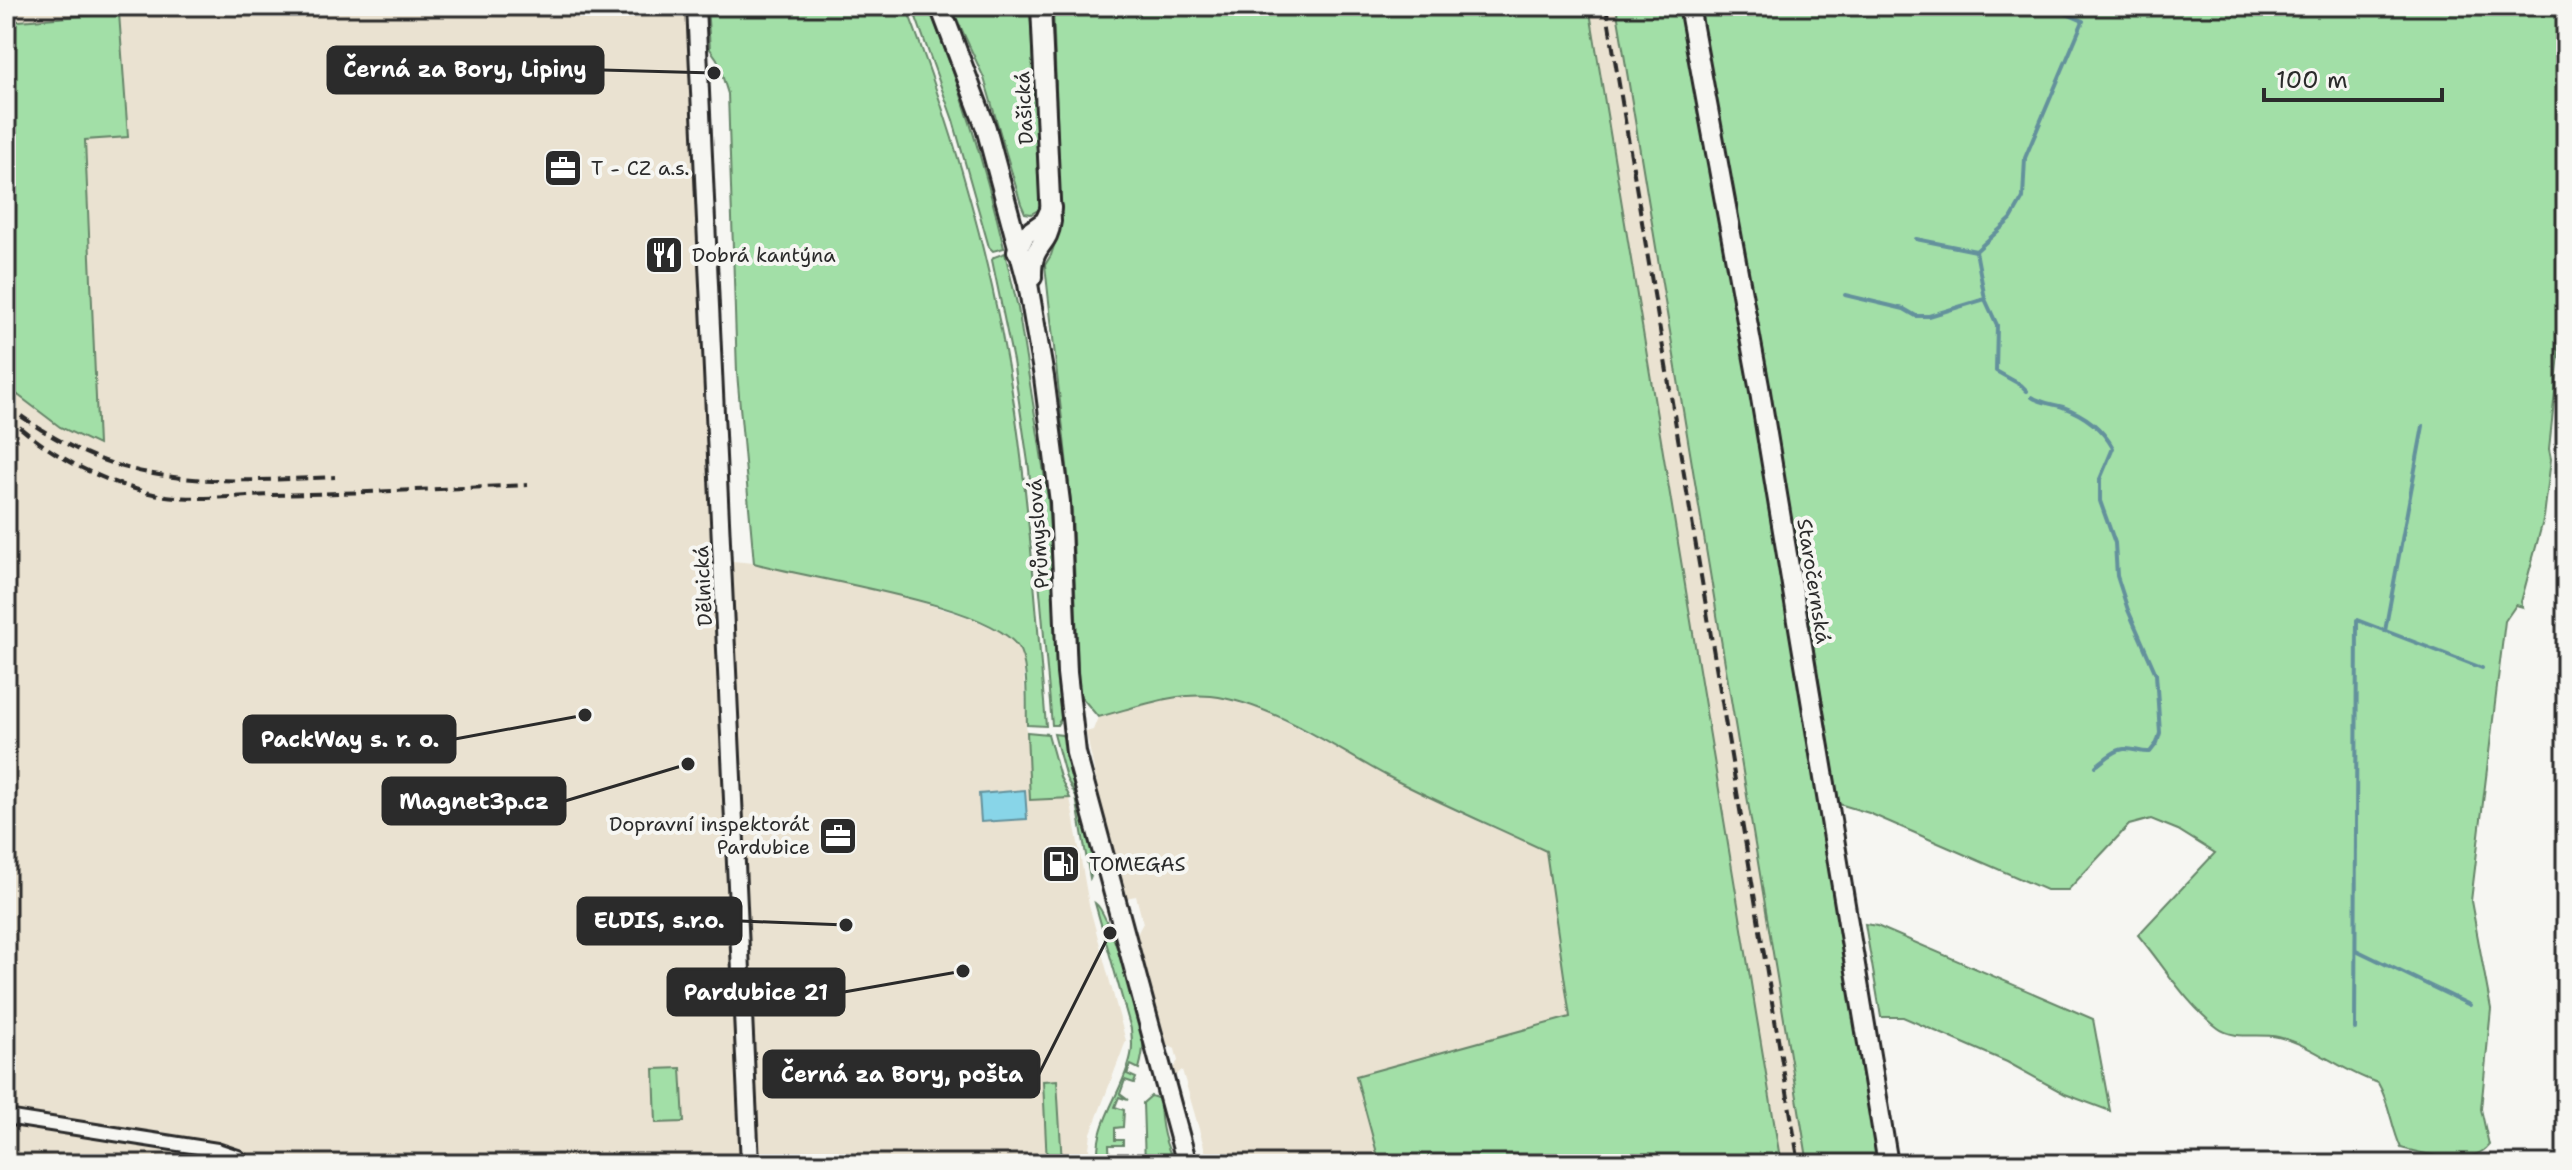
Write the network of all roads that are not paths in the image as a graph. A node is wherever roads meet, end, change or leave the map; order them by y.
1 (696, 6) edge
2 (938, 6) edge
3 (1041, 6) edge
4 (1689, 6) edge
5 (1012, 220) junction
6 (1037, 237) junction
7 (1014, 248) junction
8 (1034, 311) junction
9 (1065, 616) junction
10 (6, 1117) edge
11 (245, 1164) edge
12 (750, 1164) edge
13 (1187, 1164) edge
14 (1888, 1164) edge

1 - 12 street, Dělnická
2 - 5 main road, Průmyslová
2 - 7 main road, Průmyslová
3 - 6 main road, Dašická
4 - 14 main road, Staročernská
5 - 6 main road
5 - 7 main road, Průmyslová
6 - 7 main road
6 - 8 main road, Dašická
7 - 8 main road, Průmyslová
7 - 9 main road, Průmyslová
8 - 9 main road, Průmyslová
9 - 13 main road
10 - 11 street

